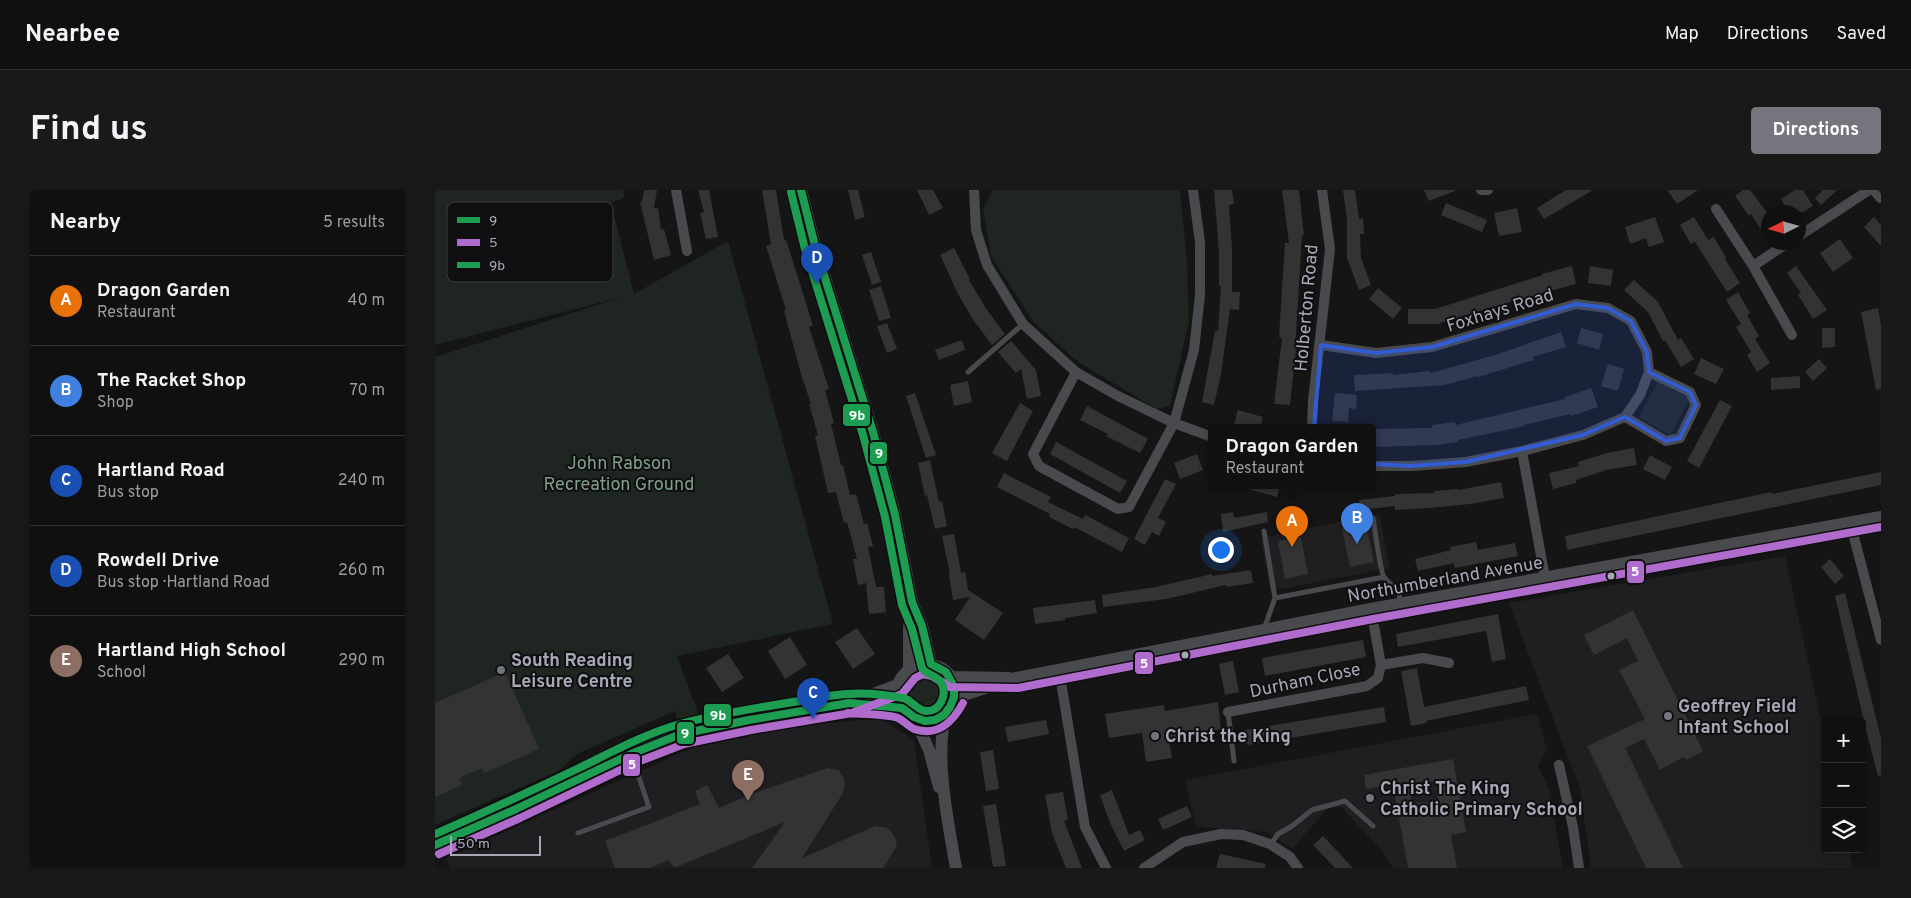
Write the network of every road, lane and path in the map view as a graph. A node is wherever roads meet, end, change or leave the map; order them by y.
1 (676, 190) edge
2 (801, 190) edge
3 (975, 190) edge
4 (1193, 190) edge
5 (1322, 190) edge
6 (1481, 190) edge
7 (1488, 190) edge
8 (1869, 190) edge
9 (1875, 190) edge
10 (1881, 197) edge
11 (1716, 209) dead end
12 (1806, 231) edge
13 (687, 250) dead end
14 (1777, 250) edge
15 (1753, 266) junction
16 (1023, 324) junction
17 (1792, 335) dead end
18 (1321, 345) junction
19 (968, 372) dead end
20 (1077, 372) junction
21 (1649, 372) junction
22 (1625, 417) junction
23 (1173, 423) junction
24 (1312, 424) edge
25 (1208, 436) edge
26 (1522, 451) junction
27 (1376, 466) edge
28 (1881, 517) edge
29 (1373, 518) dead end
30 (1850, 522) junction
31 (1264, 531) dead end
32 (1384, 577) junction
33 (1545, 578) junction
34 (1275, 598) junction
35 (912, 602) junction
36 (1400, 604) junction
37 (1371, 610) junction
38 (1264, 631) junction
39 (1881, 640) edge
40 (1449, 663) dead end
41 (931, 664) junction
42 (1381, 664) junction
43 (909, 669) junction
44 (1059, 670) junction
45 (951, 677) junction
46 (1016, 678) junction
47 (898, 685) junction
48 (954, 698) junction
49 (849, 703) junction
50 (902, 708) junction
51 (947, 712) junction
52 (1228, 712) joint
53 (915, 719) junction
54 (631, 754) junction
55 (1235, 761) dead end
56 (1559, 765) dead end
57 (948, 821) junction
58 (1373, 826) dead end
59 (578, 833) dead end
60 (1270, 844) junction
61 (435, 845) edge
62 (956, 868) edge
63 (1106, 868) edge
64 (1144, 868) edge
65 (1298, 868) edge
66 (1579, 868) edge

1 - 13 street
2 - 35 street
3 - 16 street
4 - 23 street
5 - 18 street, Holberton Road
6 - 7 street
8 - 12 street
9 - 10 street
11 - 15 street
14 - 15 street
15 - 17 street
16 - 19 lane
16 - 20 street
18 - 21 street, Foxhays Road
18 - 24 street, Holberton Road
20 - 23 street
20 - 23 street
21 - 22 street
21 - 22 street
22 - 26 street
23 - 25 street
26 - 27 street
26 - 33 street
28 - 30 street, Northumberland Avenue
29 - 32 lane
30 - 33 street, Northumberland Avenue
30 - 39 street
31 - 34 lane
32 - 34 lane
32 - 36 lane
33 - 36 street, Northumberland Avenue
34 - 38 lane
35 - 41 street
35 - 43 street
36 - 37 street, Northumberland Avenue
37 - 38 street, Northumberland Avenue
37 - 42 street, Durham Close
38 - 44 street, Northumberland Avenue
40 - 42 street
41 - 43 street
41 - 45 street
42 - 52 street, Durham Close
43 - 47 street
44 - 46 street, Northumberland Avenue
44 - 63 street
45 - 46 street, Northumberland Avenue
45 - 48 street
46 - 48 street, Northumberland Avenue
47 - 49 street
47 - 50 street
48 - 51 street
49 - 50 street
49 - 54 street
50 - 53 street
51 - 53 street
51 - 57 street
52 - 55 lane
53 - 57 street
54 - 59 lane
54 - 61 street
56 - 66 street
57 - 62 street
58 - 60 lane
60 - 64 street
60 - 65 street

